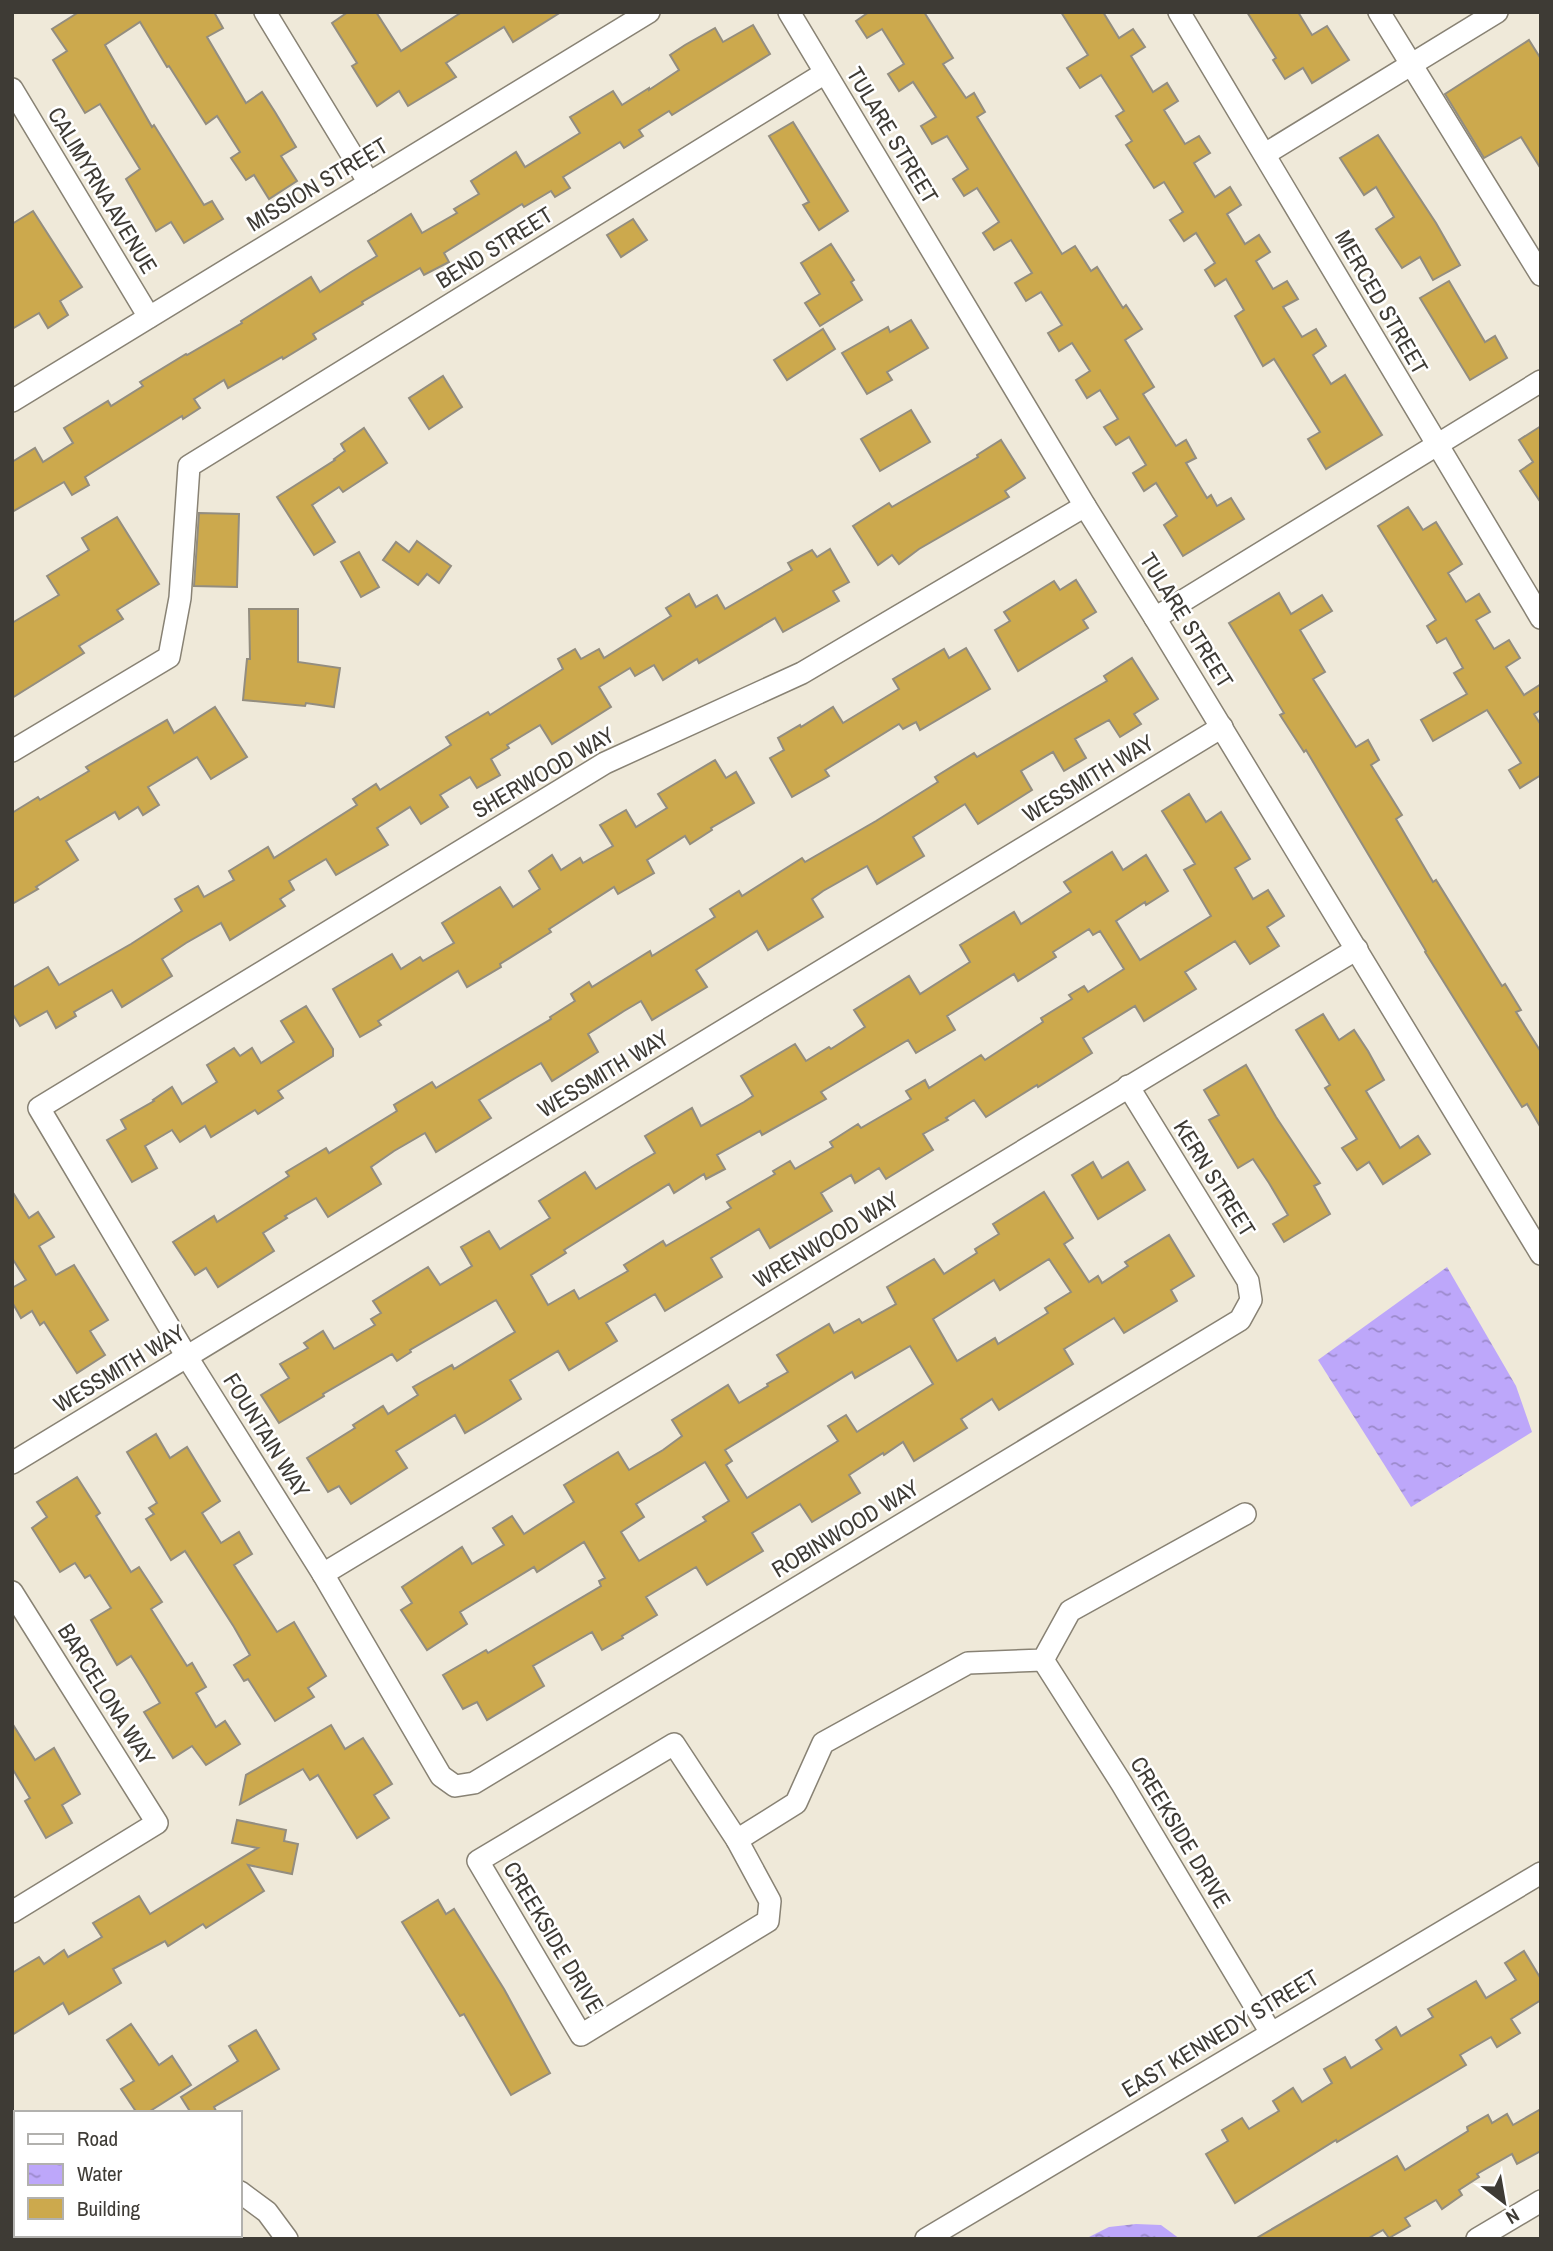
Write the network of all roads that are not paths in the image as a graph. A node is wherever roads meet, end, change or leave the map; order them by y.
1 (265, 12) edge
2 (649, 12) edge
3 (789, 12) edge
4 (1179, 12) edge
5 (1379, 12) edge
6 (1497, 12) edge
7 (1410, 65) junction
8 (825, 73) junction
9 (12, 89) edge
10 (1265, 154) junction
11 (369, 183) junction
12 (1541, 275) edge
13 (149, 317) junction
14 (1541, 381) edge
15 (12, 401) edge
16 (1436, 445) junction
17 (1085, 506) junction
18 (1156, 618) junction
19 (1541, 618) edge
20 (1222, 727) junction
21 (12, 751) edge
22 (1357, 949) junction
23 (1128, 1086) junction
24 (39, 1108) joint
25 (1541, 1254) edge
26 (1251, 1300) joint
27 (187, 1357) junction
28 (12, 1463) edge
29 (1245, 1514) dead end
30 (323, 1574) junction
31 (12, 1592) edge
32 (1043, 1660) junction
33 (455, 1786) joint
34 (737, 1840) junction
35 (1541, 1873) edge
36 (12, 1912) edge
37 (1271, 2033) junction
38 (242, 2193) edge
39 (1541, 2201) edge
40 (287, 2239) edge
41 (926, 2239) edge
42 (1477, 2239) edge

1 - 11 street
2 - 11 street, MISSION STREET
3 - 8 street, TULARE STREET
4 - 10 street, MERCED STREET
5 - 7 street
6 - 7 street
7 - 10 street
7 - 12 street
8 - 17 street, TULARE STREET
8 - 21 street, BEND STREET
9 - 13 street, CALIMYRNA AVENUE
10 - 16 street, MERCED STREET
11 - 13 street, MISSION STREET
13 - 15 street, MISSION STREET
14 - 16 street
16 - 18 street
16 - 19 street, MERCED STREET
17 - 18 street, TULARE STREET
17 - 24 street, SHERWOOD WAY
18 - 20 street, TULARE STREET
20 - 22 street, TULARE STREET
20 - 27 street, WESSMITH WAY
22 - 23 street, WRENWOOD WAY
22 - 25 street, TULARE STREET
23 - 26 street, KERN STREET
23 - 30 street, WRENWOOD WAY
24 - 27 street, FOUNTAIN WAY
26 - 33 street, ROBINWOOD WAY
27 - 28 street, WESSMITH WAY
27 - 30 street, FOUNTAIN WAY
29 - 32 street
30 - 33 street, FOUNTAIN WAY
31 - 36 street, BARCELONA WAY
32 - 34 street
32 - 37 street, CREEKSIDE DRIVE
34 - 34 street, CREEKSIDE DRIVE
35 - 37 street, EAST KENNEDY STREET
37 - 41 street, EAST KENNEDY STREET
38 - 40 street
39 - 42 street

